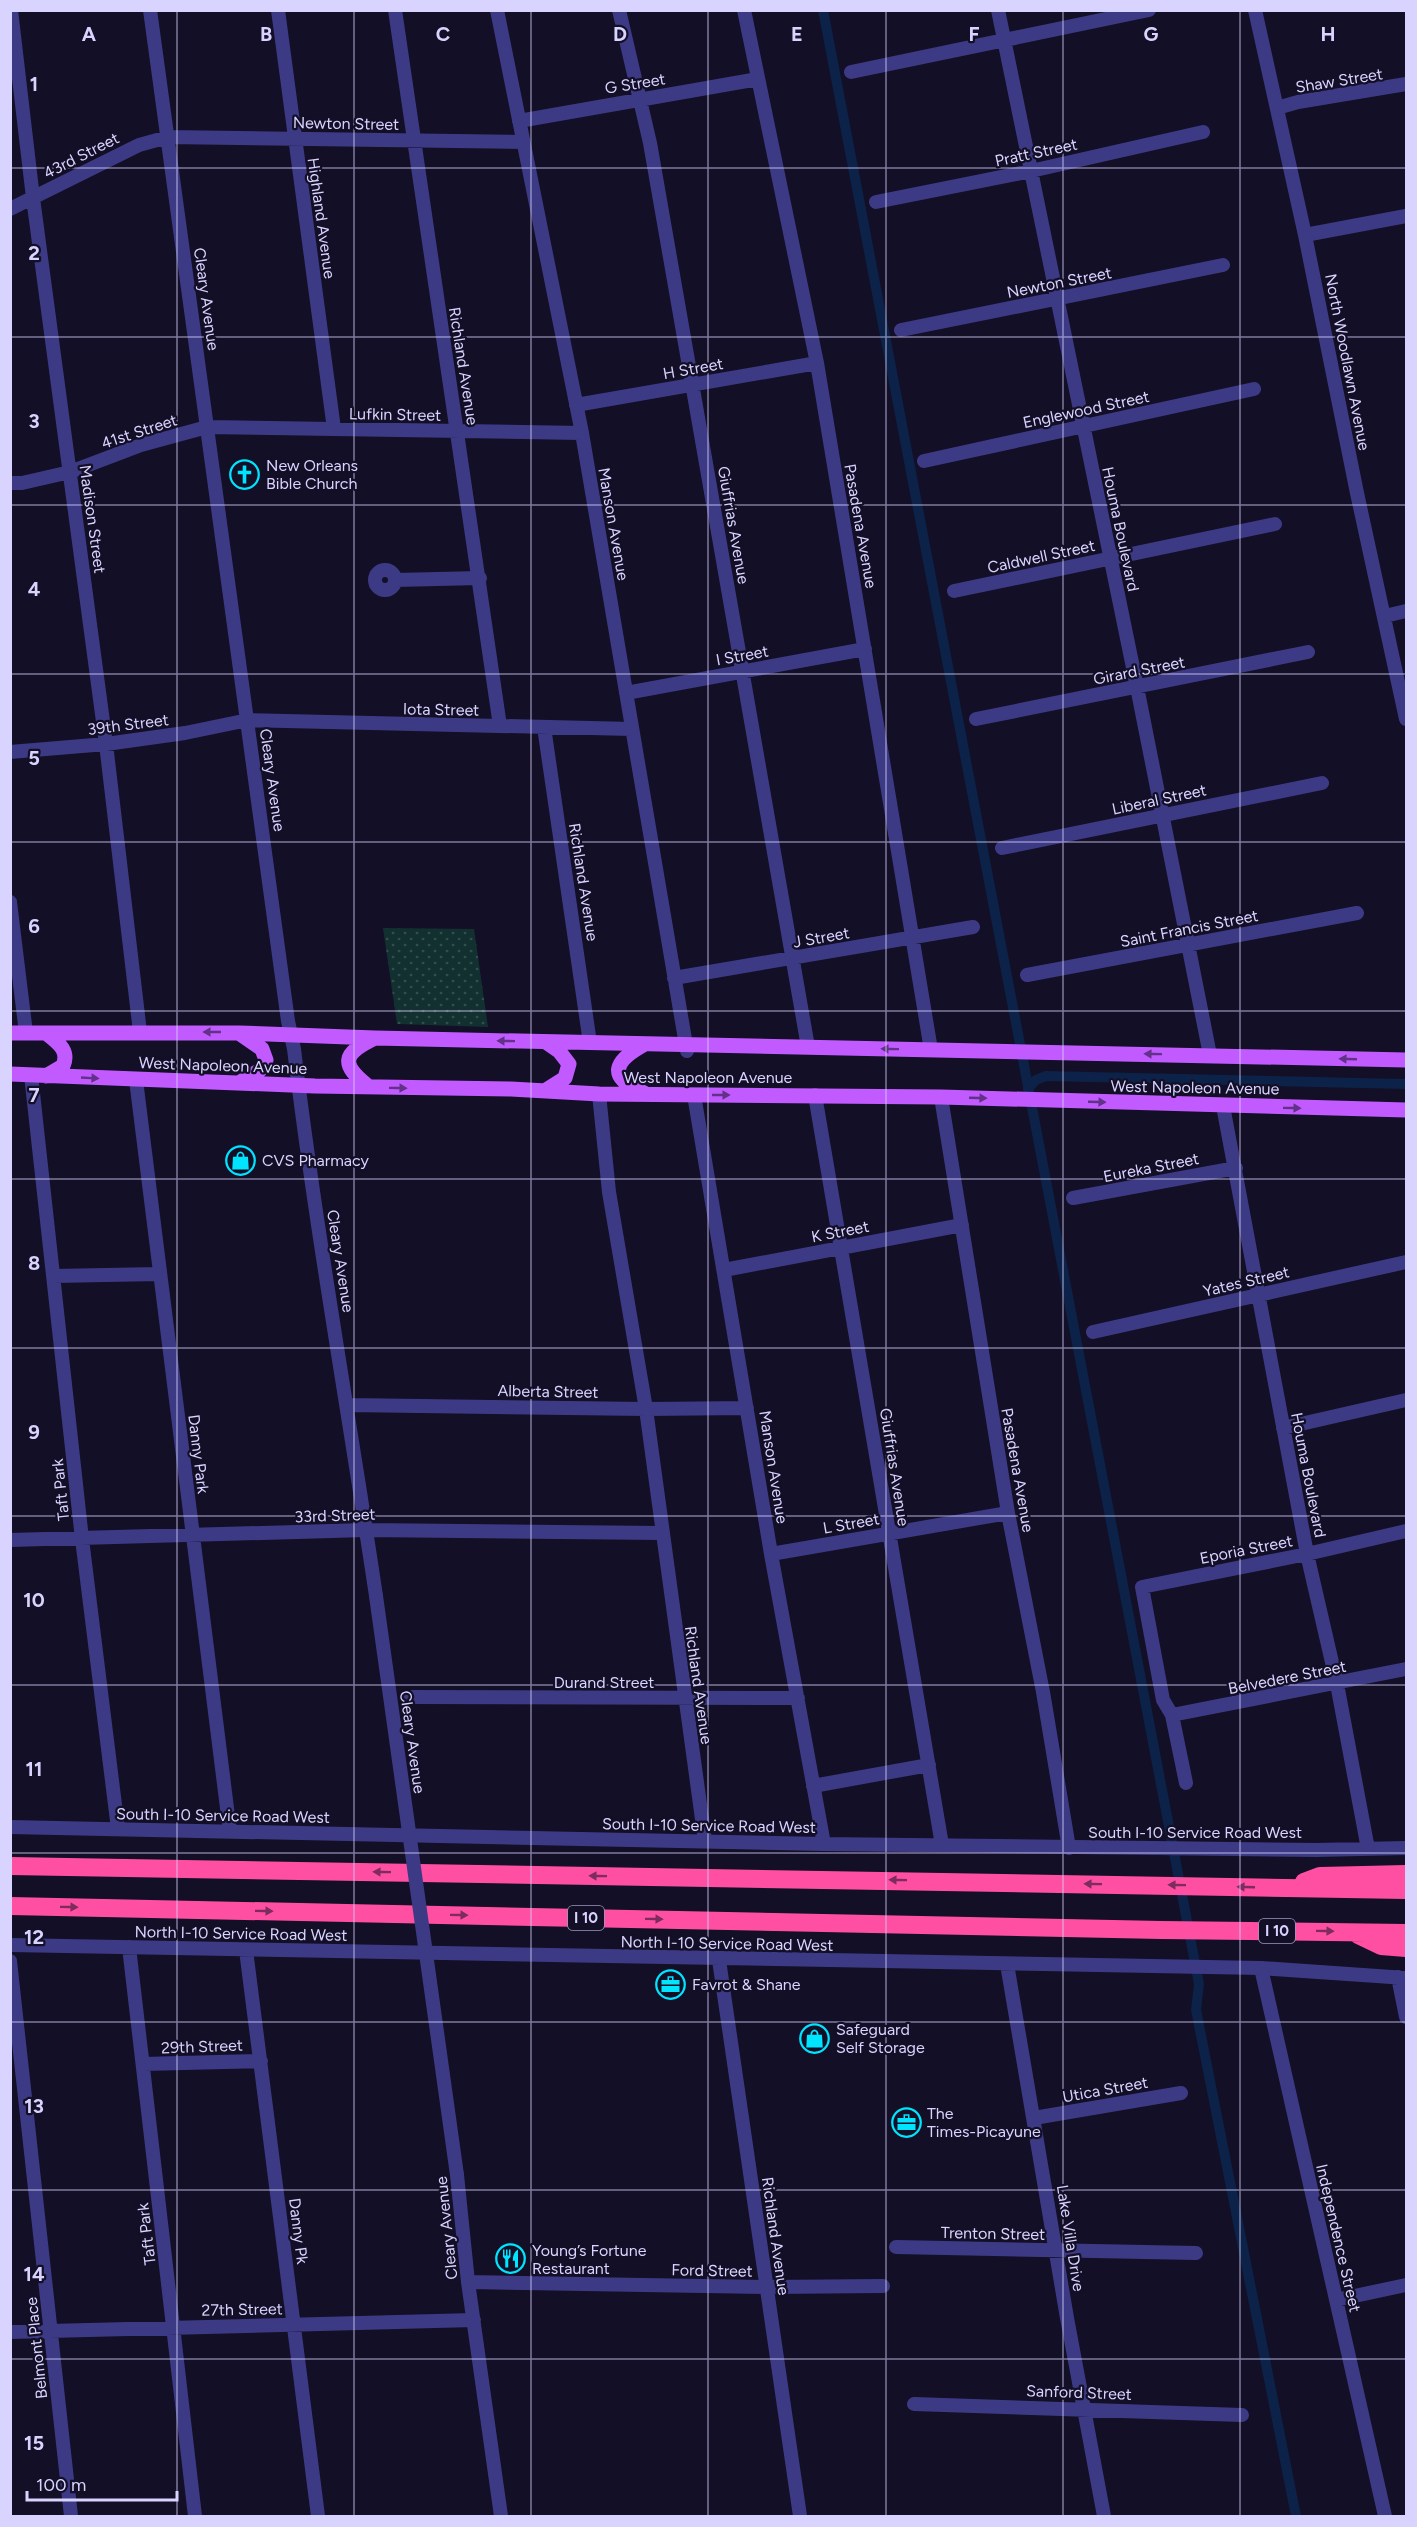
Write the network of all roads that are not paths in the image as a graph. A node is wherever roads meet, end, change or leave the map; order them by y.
1 (11, 10) edge
2 (150, 10) edge
3 (278, 10) edge
4 (395, 10) edge
5 (496, 10) edge
6 (619, 10) edge
7 (744, 10) edge
8 (998, 10) edge
9 (1149, 10) edge
10 (1255, 10) edge
11 (1005, 40) junction
12 (851, 72) dead end
13 (758, 79) junction
14 (1407, 84) edge
15 (639, 99) junction
16 (1277, 108) junction
17 (519, 121) junction
18 (1203, 132) dead end
19 (168, 137) junction
20 (294, 138) junction
21 (413, 140) junction
22 (523, 142) junction
23 (1031, 171) junction
24 (33, 198) junction
25 (876, 202) dead end
26 (10, 208) edge
27 (1407, 216) edge
28 (1305, 235) junction
29 (1223, 265) dead end
30 (1056, 299) junction
31 (901, 330) dead end
32 (817, 363) junction
33 (694, 384) junction
34 (1254, 389) dead end
35 (576, 405) junction
36 (1082, 426) junction
37 (207, 427) junction
38 (334, 429) junction
39 (457, 431) junction
40 (582, 433) junction
41 (924, 461) dead end
42 (70, 472) junction
43 (10, 483) edge
44 (1275, 524) dead end
45 (1110, 559) junction
46 (480, 578) junction
47 (395, 580) dead end
48 (954, 591) dead end
49 (1407, 611) edge
50 (1385, 616) junction
51 (865, 649) junction
52 (1308, 652) dead end
53 (743, 672) junction
54 (1137, 687) junction
55 (626, 693) junction
56 (976, 719) dead end
57 (1407, 719) edge
58 (248, 720) junction
59 (500, 726) junction
60 (544, 727) junction
61 (632, 729) junction
62 (106, 744) junction
63 (10, 752) edge
64 (1322, 783) dead end
65 (1163, 815) junction
66 (1002, 848) dead end
67 (10, 902) edge
68 (1357, 913) dead end
69 (973, 927) dead end
70 (911, 938) junction
71 (1188, 945) junction
72 (793, 958) junction
73 (1027, 975) dead end
74 (674, 978) junction
75 (140, 1032) junction
76 (10, 1033) edge
77 (26, 1033) junction
78 (45, 1033) junction
79 (239, 1033) junction
80 (291, 1034) junction
81 (375, 1038) junction
82 (546, 1042) junction
83 (590, 1043) junction
84 (645, 1044) junction
85 (808, 1047) junction
86 (686, 1048) junction
87 (931, 1050) junction
88 (1210, 1055) junction
89 (1407, 1060) edge
90 (24, 1074) edge
91 (136, 1080) junction
92 (239, 1083) junction
93 (299, 1086) junction
94 (369, 1088) junction
95 (543, 1091) junction
96 (599, 1094) junction
97 (647, 1094) junction
98 (694, 1095) junction
99 (815, 1095) junction
100 (941, 1097) junction
101 (1223, 1106) junction
102 (1407, 1110) edge
103 (1236, 1168) junction
104 (1073, 1198) dead end
105 (962, 1225) junction
106 (842, 1248) junction
107 (1407, 1262) edge
108 (723, 1270) junction
109 (159, 1274) junction
110 (53, 1276) junction
111 (1257, 1294) junction
112 (1093, 1332) dead end
113 (1407, 1400) edge
114 (348, 1404) junction
115 (747, 1408) junction
116 (646, 1409) junction
117 (1283, 1428) junction
118 (1008, 1513) junction
119 (366, 1530) junction
120 (1407, 1531) edge
121 (661, 1533) junction
122 (889, 1534) junction
123 (193, 1536) junction
124 (82, 1539) junction
125 (10, 1540) edge
126 (771, 1554) junction
127 (1307, 1554) junction
128 (1407, 1669) edge
129 (1337, 1684) junction
130 (410, 1697) dead end
131 (798, 1698) junction
132 (684, 1699) junction
133 (1172, 1715) junction
134 (929, 1765) junction
135 (1186, 1783) dead end
136 (813, 1786) junction
137 (10, 1827) edge
138 (117, 1829) junction
139 (230, 1832) junction
140 (705, 1841) junction
141 (824, 1844) junction
142 (942, 1845) junction
143 (1068, 1848) junction
144 (1407, 1848) edge
145 (1368, 1849) junction
146 (10, 1866) edge
147 (1407, 1874) edge
148 (1289, 1888) junction
149 (1407, 1890) edge
150 (10, 1906) edge
151 (1351, 1932) junction
152 (1407, 1933) edge
153 (10, 1945) edge
154 (129, 1947) junction
155 (1407, 1948) edge
156 (246, 1950) junction
157 (719, 1960) junction
158 (10, 1961) edge
159 (1007, 1964) junction
160 (1261, 1968) junction
161 (1402, 1978) edge
162 (1407, 2017) edge
163 (261, 2061) junction
164 (143, 2064) junction
165 (1181, 2093) dead end
166 (1034, 2118) junction
167 (896, 2247) dead end
168 (1057, 2251) junction
169 (1197, 2253) dead end
170 (468, 2282) junction
171 (1407, 2285) edge
172 (884, 2286) dead end
173 (767, 2287) junction
174 (1336, 2300) junction
175 (474, 2320) junction
176 (295, 2325) junction
177 (174, 2328) junction
178 (51, 2331) junction
179 (10, 2332) edge
180 (914, 2404) dead end
181 (1085, 2409) junction
182 (1242, 2415) dead end
183 (71, 2517) edge
184 (195, 2517) edge
185 (318, 2517) edge
186 (501, 2517) edge
187 (800, 2517) edge
188 (1104, 2517) edge
189 (1385, 2517) edge

1 - 24 street, Madison Street
2 - 19 street, Cleary Avenue
3 - 20 street, Highland Avenue
4 - 21 street, Richland Avenue
5 - 17 street, Manson Avenue
6 - 15 street, Giuffrias Avenue
7 - 13 street, Pasadena Avenue
8 - 11 street, Houma Boulevard
9 - 11 street
10 - 16 street, North Woodlawn Avenue
11 - 12 street
11 - 23 street, Houma Boulevard
13 - 15 street, G Street
13 - 32 street, Pasadena Avenue
14 - 16 street, Shaw Street
15 - 17 street, G Street
15 - 33 street, Giuffrias Avenue
16 - 28 street, North Woodlawn Avenue
17 - 22 street, Manson Avenue
18 - 23 street, Pratt Street
19 - 20 street, Newton Street
19 - 24 street, 43rd Street
19 - 37 street, Cleary Avenue
20 - 21 street, Newton Street
20 - 38 street, Highland Avenue
21 - 22 street, Newton Street
21 - 39 street, Richland Avenue
22 - 35 street, Manson Avenue
23 - 25 street, Pratt Street
23 - 30 street, Houma Boulevard
24 - 26 street, 43rd Street
24 - 42 street, Madison Street
27 - 28 street
28 - 50 street, North Woodlawn Avenue
29 - 30 street, Newton Street
30 - 31 street, Newton Street
30 - 36 street, Houma Boulevard
32 - 33 street, H Street
32 - 51 street, Pasadena Avenue
33 - 35 street, H Street
33 - 53 street, Giuffrias Avenue
34 - 36 street, Englewood Street
35 - 40 street, Manson Avenue
36 - 41 street, Englewood Street
36 - 45 street, Houma Boulevard
37 - 38 street, Lufkin Street
37 - 42 street, 41st Street
37 - 58 street, Cleary Avenue
38 - 39 street, Lufkin Street
39 - 40 street, Lufkin Street
39 - 46 street, Richland Avenue
40 - 55 street, Manson Avenue
42 - 43 street, 41st Street
42 - 62 street, Madison Street
44 - 45 street, Caldwell Street
45 - 48 street, Caldwell Street
45 - 54 street, Houma Boulevard
46 - 47 street
46 - 59 street, Richland Avenue
49 - 50 street
50 - 57 street, North Woodlawn Avenue
51 - 53 street, I Street
51 - 70 street, Pasadena Avenue
52 - 54 street, Girard Street
53 - 55 street, I Street
53 - 72 street, Giuffrias Avenue
54 - 56 street, Girard Street
54 - 65 street, Houma Boulevard
55 - 61 street, Manson Avenue
58 - 59 street, Iota Street
58 - 62 street, 39th Street
58 - 80 street, Cleary Avenue
59 - 60 street, Iota Street
60 - 61 street, Iota Street
60 - 83 street, Richland Avenue
61 - 74 street, Manson Avenue
62 - 63 street, 39th Street
62 - 75 street, Madison Street
64 - 65 street, Liberal Street
65 - 66 street, Liberal Street
65 - 71 street, Houma Boulevard
67 - 77 street
68 - 71 street, Saint Francis Street
69 - 70 street, J Street
70 - 72 street, J Street
70 - 87 street, Pasadena Avenue
71 - 73 street, Saint Francis Street
71 - 88 street, Houma Boulevard
72 - 74 street, J Street
72 - 85 street, Giuffrias Avenue
74 - 86 street, Manson Avenue
75 - 78 main road, West Napoleon Avenue
79 -> 75 main road, West Napoleon Avenue
76 - 77 main road, West Napoleon Avenue
77 - 78 main road, West Napoleon Avenue
78 - 90 main road
79 - 80 main road, West Napoleon Avenue
79 - 92 main road
80 - 81 main road, West Napoleon Avenue
80 - 93 street, Cleary Avenue
82 -> 81 main road, West Napoleon Avenue
81 - 94 main road
82 - 83 main road, West Napoleon Avenue
82 - 95 main road
83 - 84 main road, West Napoleon Avenue
84 - 86 main road, West Napoleon Avenue
84 - 97 main road
85 - 86 main road, West Napoleon Avenue
87 -> 85 main road, West Napoleon Avenue
88 -> 87 main road, West Napoleon Avenue
89 -> 88 main road, West Napoleon Avenue
90 -> 91 main road, West Napoleon Avenue
90 - 110 street, Taft Park
91 - 92 main road, West Napoleon Avenue
91 - 109 street, Danny Park
92 - 93 main road, West Napoleon Avenue
93 - 94 main road, West Napoleon Avenue
93 - 114 street, Cleary Avenue
94 -> 95 main road, West Napoleon Avenue
95 - 96 main road, West Napoleon Avenue
96 - 97 main road, West Napoleon Avenue
96 - 116 street
97 - 98 main road, West Napoleon Avenue
98 -> 99 main road, West Napoleon Avenue
98 - 108 street, Manson Avenue
99 - 100 main road, West Napoleon Avenue
99 - 106 street, Giuffrias Avenue
100 -> 101 main road, West Napoleon Avenue
100 - 105 street, Pasadena Avenue
101 -> 102 main road, West Napoleon Avenue
101 - 103 street, Houma Boulevard
103 - 104 street, Eureka Street
103 - 111 street, Houma Boulevard
105 - 106 street, K Street
105 - 118 street, Pasadena Avenue
106 - 108 street, K Street
106 - 122 street, Giuffrias Avenue
107 - 111 street, Yates Street
108 - 115 street, Manson Avenue
109 - 110 street
109 - 123 street, Danny Park
110 - 124 street, Taft Park
111 - 112 street, Yates Street
111 - 117 street, Houma Boulevard
113 - 117 street
114 - 116 street, Alberta Street
114 - 119 street, Cleary Avenue
115 - 116 street, Alberta Street
115 - 126 street, Manson Avenue
116 - 121 street, Richland Avenue
117 - 127 street, Houma Boulevard
118 - 122 street, L Street
118 - 143 street, Pasadena Avenue
119 - 121 street, 33rd Street
119 - 123 street, 33rd Street
119 - 170 street, Cleary Avenue, bridge
120 - 127 street, Eporia Street
121 - 132 street, Richland Avenue
122 - 126 street, L Street
122 - 134 street, Giuffrias Avenue
123 - 124 street, 33rd Street
123 - 139 street, Danny Park
124 - 125 street, 33rd Street
124 - 138 street, Taft Park
126 - 131 street, Manson Avenue
127 - 129 street, Houma Boulevard
127 - 133 street, Eporia Street
128 - 129 street, Belvedere Street
129 - 133 street, Belvedere Street
129 - 145 street, Houma Boulevard
130 - 132 street, Durand Street
131 - 132 street, Durand Street
131 - 136 street, Manson Avenue
132 - 140 street, Richland Avenue
133 - 135 street
134 - 136 street
134 - 142 street, Giuffrias Avenue
136 - 141 street, Manson Avenue
137 - 138 street, South I-10 Service Road West
138 - 139 street, South I-10 Service Road West
139 - 140 street, South I-10 Service Road West
140 - 141 street, South I-10 Service Road West
141 - 142 street, South I-10 Service Road West
142 - 143 street, South I-10 Service Road West
143 - 145 street, South I-10 Service Road West
144 - 145 street, South I-10 Service Road West
148 -> 146 highway
147 - 148 highway
148 - 149 highway
150 -> 151 highway, I 10
151 - 152 highway, I 10
151 - 155 highway
153 - 154 street, North I-10 Service Road West
154 - 156 street, North I-10 Service Road West
154 - 164 street, Taft Park
156 - 157 street, North I-10 Service Road West
156 - 163 street, Danny Pk
157 - 159 street, North I-10 Service Road West
157 - 173 street, Richland Avenue
158 - 178 street, Belmont Place
159 - 160 street, North I-10 Service Road West
159 - 166 street, Lake Villa Drive
160 - 161 street, North I-10 Service Road West
160 - 174 street, Independence Street
161 - 162 street
163 - 164 street, 29th Street
163 - 176 street, Danny Pk
164 - 177 street, Taft Park
165 - 166 street, Utica Street
166 - 168 street, Lake Villa Drive
167 - 168 street, Trenton Street
168 - 169 street, Trenton Street
168 - 181 street, Lake Villa Drive
170 - 173 street, Ford Street
170 - 175 street, Cleary Avenue
171 - 174 street
172 - 173 street, Ford Street
173 - 187 street, Richland Avenue
174 - 189 street, Independence Street
175 - 176 street, 27th Street
175 - 186 street, Cleary Avenue
176 - 177 street, 27th Street
176 - 185 street, Danny Pk
177 - 178 street, 27th Street
177 - 184 street, Taft Park
178 - 179 street, 27th Street
178 - 183 street, Belmont Place
180 - 181 street, Sanford Street
181 - 182 street, Sanford Street
181 - 188 street, Lake Villa Drive

